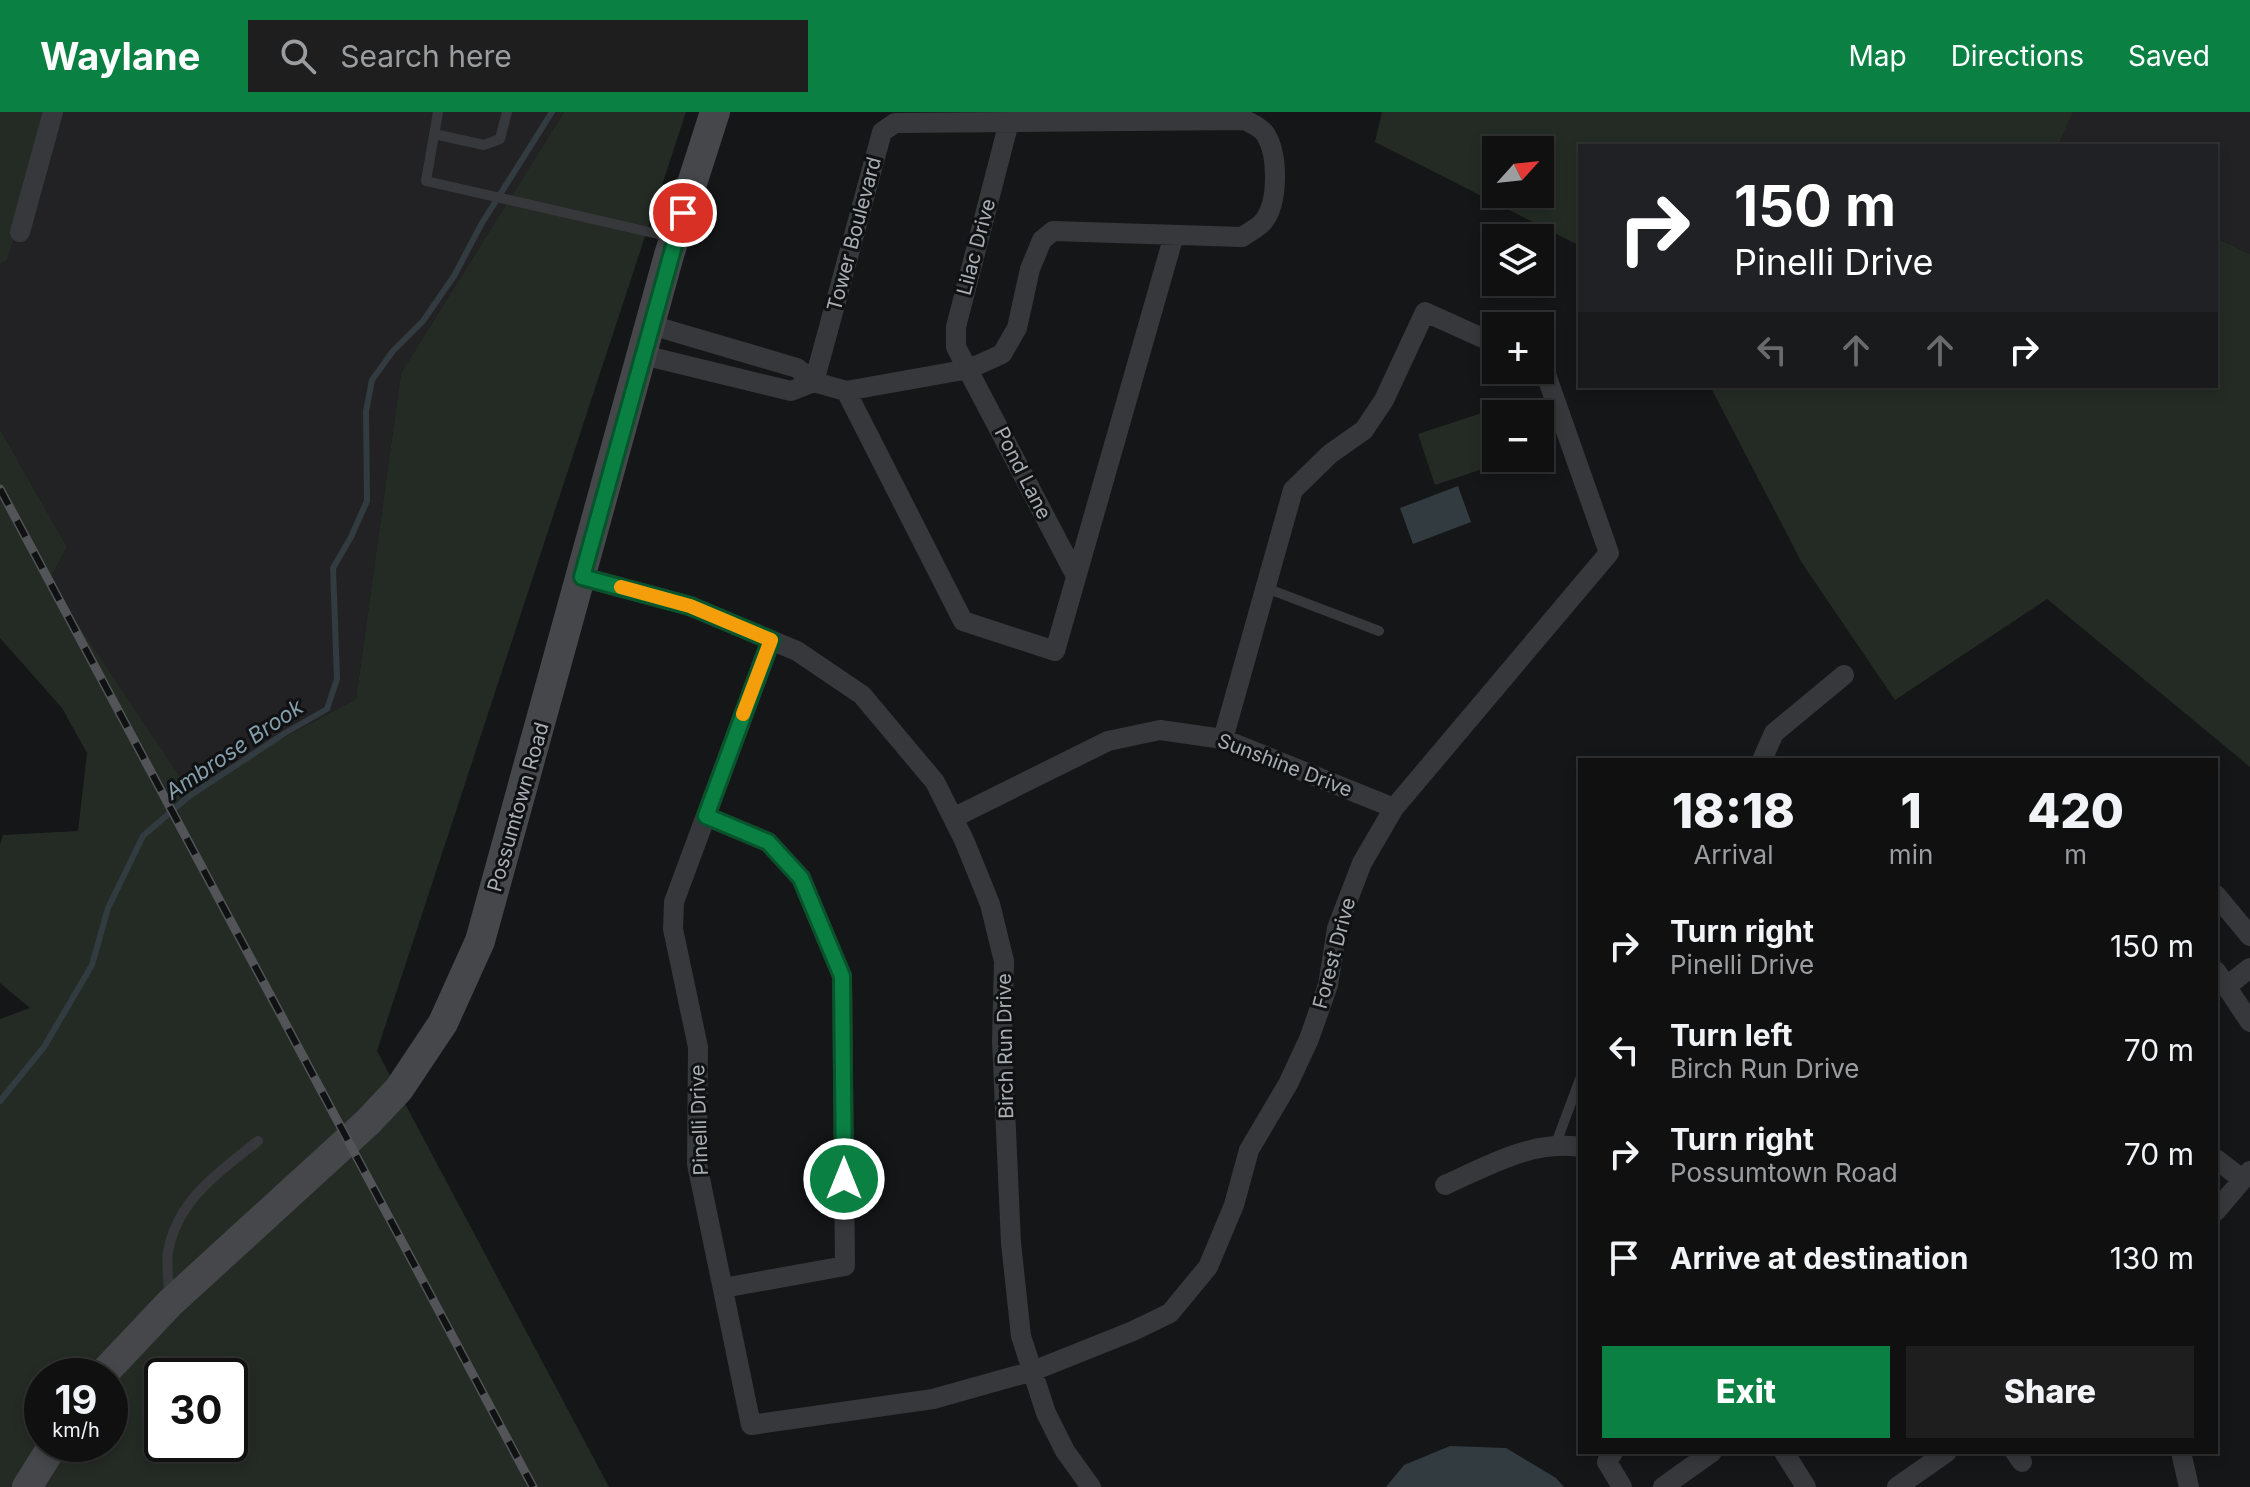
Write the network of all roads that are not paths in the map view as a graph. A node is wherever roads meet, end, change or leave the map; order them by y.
1 (53, 112) edge
2 (438, 112) edge
3 (507, 112) edge
4 (715, 112) edge
5 (1009, 122) junction
6 (434, 134) junction
7 (20, 232) dead end
8 (1174, 235) junction
9 (674, 238) junction
10 (651, 325) junction
11 (1482, 338) edge
12 (643, 355) junction
13 (969, 369) junction
14 (814, 382) junction
15 (1549, 384) edge
16 (846, 391) junction
17 (1076, 576) junction
18 (582, 577) junction
19 (1266, 588) junction
20 (1379, 631) dead end
21 (771, 640) junction
22 (1844, 675) dead end
23 (1223, 739) junction
24 (1763, 758) edge
25 (1394, 808) junction
26 (706, 816) junction
27 (953, 818) junction
28 (2218, 897) edge
29 (2250, 936) edge
30 (2250, 968) edge
31 (2222, 978) edge
32 (2250, 1022) edge
33 (1578, 1084) edge
34 (258, 1141) dead end
35 (1555, 1146) junction
36 (1578, 1147) edge
37 (2218, 1160) edge
38 (2246, 1175) edge
39 (1445, 1185) dead end
40 (2218, 1209) edge
41 (723, 1288) junction
42 (170, 1303) junction
43 (118, 1358) edge
44 (1033, 1371) junction
45 (1611, 1454) edge
46 (1709, 1454) edge
47 (1785, 1454) edge
48 (1944, 1454) edge
49 (2181, 1454) edge
50 (43, 1462) edge
51 (27, 1487) edge
52 (1091, 1487) edge
53 (1622, 1487) edge
54 (1663, 1487) edge
55 (1806, 1487) edge
56 (1897, 1487) edge
57 (2189, 1487) edge

1 - 7 street
2 - 6 lane
3 - 6 lane
4 - 9 main road, Possumtown Road
5 - 8 street, Tower Boulevard
5 - 13 street, Lilac Drive
5 - 14 street, Tower Boulevard
6 - 9 lane
8 - 13 street, Tower Boulevard
8 - 17 street
9 - 10 main road, Possumtown Road
10 - 12 main road, Possumtown Road
10 - 14 street, Tower Boulevard
11 - 19 street
12 - 14 street, Tower Boulevard
12 - 18 main road, Possumtown Road
13 - 16 street, Tower Boulevard
13 - 17 street, Pond Lane
14 - 16 street, Tower Boulevard
15 - 25 street, Forest Drive
16 - 17 street
18 - 21 street, Birch Run Drive
18 - 42 main road, Possumtown Road
19 - 20 lane
19 - 23 street
21 - 26 street, Pinelli Drive
21 - 27 street, Birch Run Drive
22 - 24 street
23 - 25 street, Sunshine Drive
23 - 27 street, Sunshine Drive
25 - 44 street, Forest Drive
26 - 41 street, Pinelli Drive
26 - 41 street
27 - 44 street, Birch Run Drive
28 - 29 street
30 - 31 street
31 - 32 street
33 - 35 lane
34 - 42 lane
35 - 36 street
35 - 39 street
37 - 38 street
38 - 40 street
41 - 44 street, Pinelli Drive
42 - 43 main road, Possumtown Road
44 - 52 street, Birch Run Drive
45 - 53 street
46 - 54 street
47 - 55 street
48 - 56 street
49 - 57 street
50 - 51 main road

